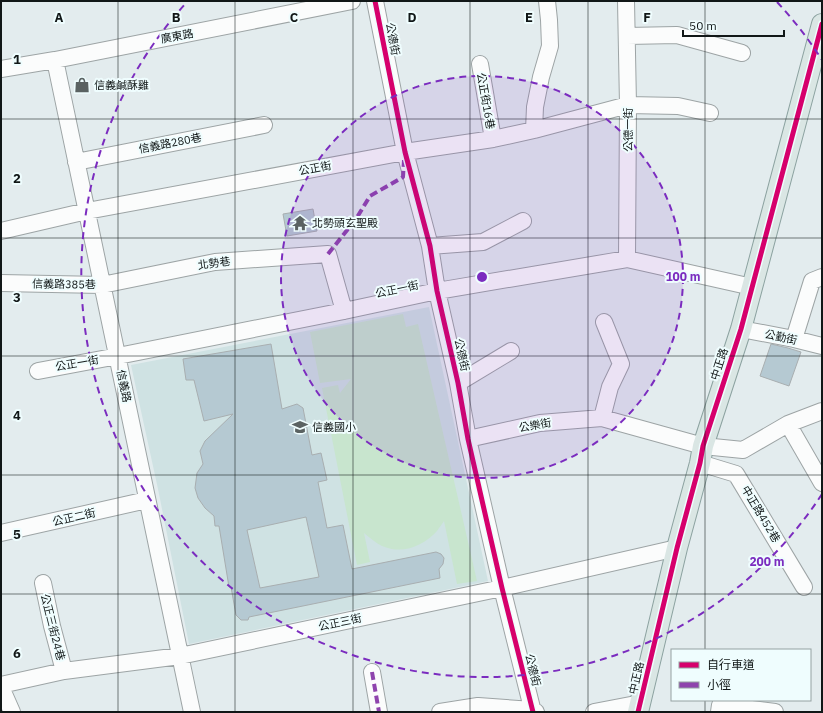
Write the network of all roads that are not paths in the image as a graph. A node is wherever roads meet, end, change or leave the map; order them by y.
1 (352, 1) edge
2 (375, 1) edge
3 (546, 1) edge
4 (626, 1) edge
5 (822, 24) edge
6 (627, 36) junction
7 (742, 53) dead end
8 (55, 60) junction
9 (480, 64) dead end
10 (1, 69) edge
11 (628, 105) junction
12 (710, 113) dead end
13 (264, 125) dead end
14 (534, 130) junction
15 (493, 139) junction
16 (405, 152) junction
17 (76, 162) junction
18 (86, 211) junction
19 (524, 221) dead end
20 (1, 231) edge
21 (430, 246) junction
22 (627, 259) junction
23 (822, 276) edge
24 (1, 283) edge
25 (102, 285) junction
26 (752, 287) junction
27 (437, 291) junction
28 (344, 311) junction
29 (604, 322) dead end
30 (741, 329) junction
31 (794, 339) junction
32 (822, 346) edge
33 (511, 351) dead end
34 (118, 356) junction
35 (38, 370) dead end
36 (458, 383) junction
37 (822, 411) edge
38 (602, 418) junction
39 (788, 424) junction
40 (468, 439) junction
41 (702, 454) junction
42 (822, 483) edge
43 (147, 500) junction
44 (1, 533) edge
45 (677, 548) junction
46 (43, 583) dead end
47 (804, 587) dead end
48 (502, 588) junction
49 (180, 656) junction
50 (64, 671) junction
51 (372, 672) dead end
52 (1, 686) edge
53 (639, 707) edge
54 (534, 711) edge
55 (12, 712) edge
56 (192, 712) edge
57 (379, 712) edge
58 (440, 712) edge
59 (594, 712) edge
60 (719, 712) edge
61 (775, 712) edge

1 - 8 street, 廣東路
2 - 16 street, 公德街
3 - 14 street
4 - 6 street, 公德一街
5 - 26 main road, 中正路
6 - 7 street
6 - 11 street, 公德一街
8 - 10 street, 廣東路
8 - 17 street, 信義路
9 - 15 street, 公正街16巷
11 - 12 street, 公正街
11 - 14 street, 公正街
11 - 22 street, 公德一街
13 - 17 street, 信義路280巷
14 - 15 street, 公正街
15 - 16 street, 公正街
16 - 18 street, 公正街
16 - 21 street, 公德街
17 - 18 street, 信義路
18 - 20 street, 公正街
18 - 25 street, 信義路
19 - 21 street
21 - 27 street, 公德街
22 - 26 street, 公正一街
22 - 27 street, 公正一街
23 - 31 street
24 - 25 street, 信義路385巷
25 - 28 street, 北勢巷
25 - 34 street, 信義路
26 - 30 main road, 中正路
27 - 28 street, 公正一街
27 - 36 street, 公德街
28 - 34 street, 公正一街
29 - 38 street
30 - 31 street, 公勤街
30 - 41 main road, 中正路
31 - 32 street, 公勤街
33 - 36 street
34 - 35 street, 公正一街
34 - 43 street, 信義路
36 - 40 street, 公德街
37 - 39 street
38 - 40 street, 公樂街
38 - 41 street, 公樂街
39 - 41 street
39 - 42 street
40 - 48 street, 公德街
41 - 45 main road, 中正路
41 - 47 street, 中正路452巷
43 - 44 street, 公正二街
43 - 49 street, 信義路
45 - 48 street, 公正三街
45 - 53 main road, 中正路
46 - 50 street, 公正三街24巷
48 - 49 street, 公正三街
48 - 54 street, 公德街
49 - 50 street, 公正三街
49 - 56 street, 信義路
50 - 52 street, 公正三街
51 - 57 street
52 - 55 street
53 - 59 street
54 - 58 street
60 - 61 street

